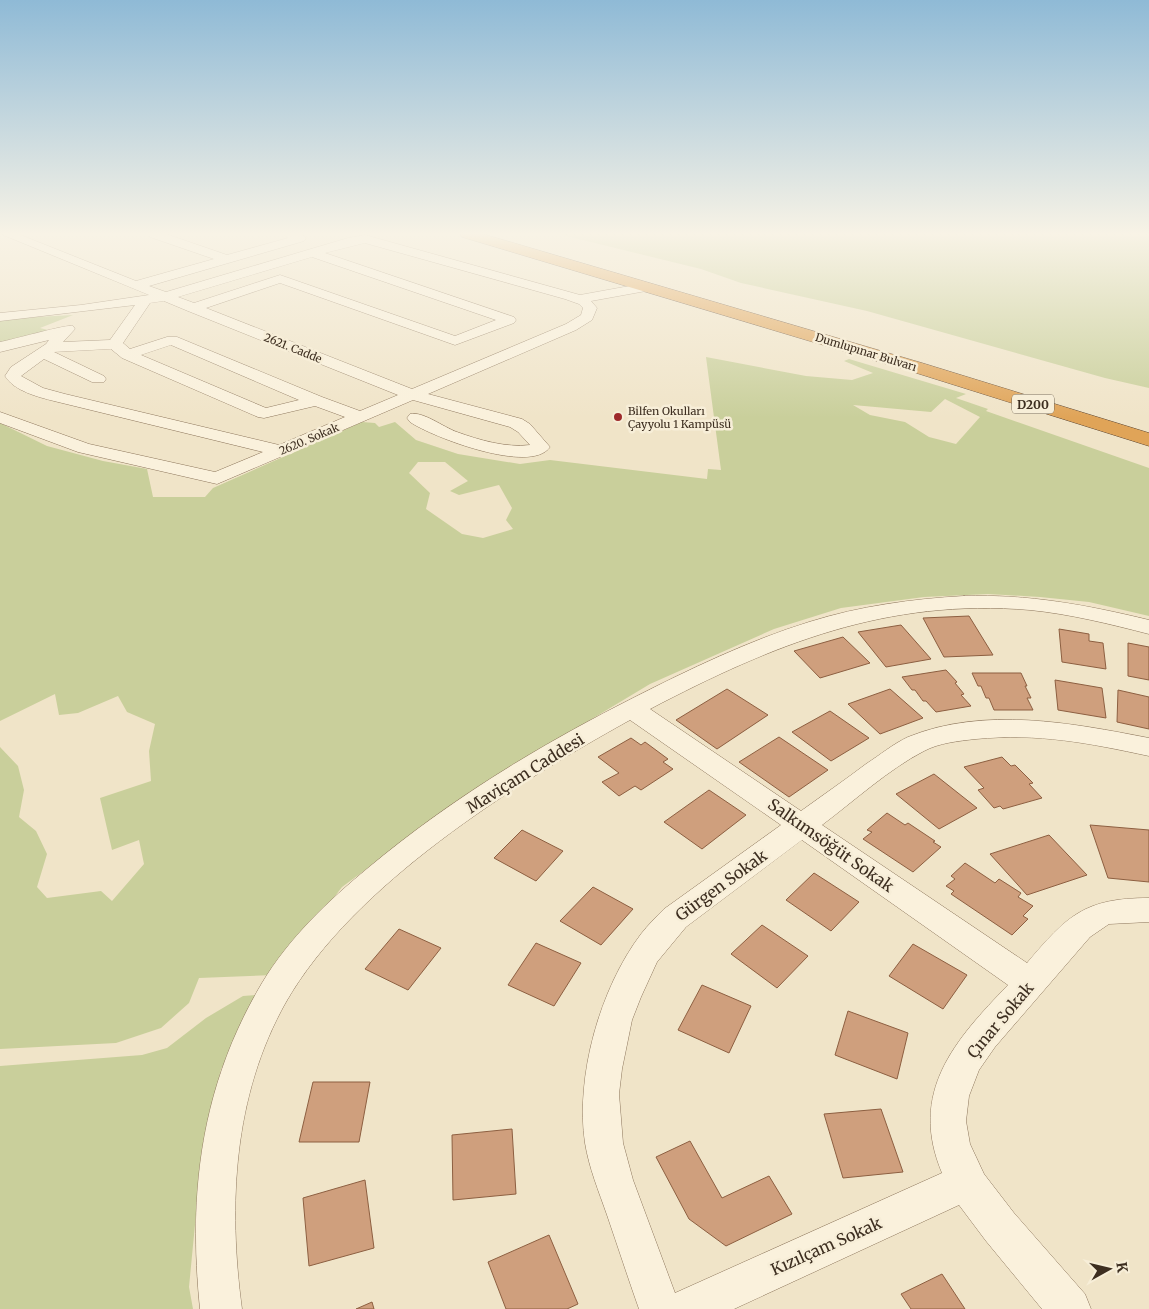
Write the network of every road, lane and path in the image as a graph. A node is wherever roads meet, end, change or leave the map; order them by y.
1 (160, 295) edge
2 (171, 295) edge
3 (244, 295) edge
4 (325, 295) edge
5 (436, 295) edge
6 (566, 295) edge
7 (602, 295) edge
8 (673, 295) edge
9 (716, 295) edge
10 (165, 297) junction
11 (580, 299) junction
12 (145, 300) junction
13 (46, 301) dead end
14 (105, 306) junction
15 (69, 311) junction
16 (0, 317) edge
17 (186, 321) junction
18 (52, 344) junction
19 (115, 344) junction
20 (0, 347) edge
21 (127, 355) junction
22 (981, 371) dead end
23 (98, 379) dead end
24 (412, 395) junction
25 (316, 401) junction
26 (0, 417) edge
27 (360, 417) junction
28 (416, 418) dead end
29 (1149, 440) edge
30 (281, 451) junction
31 (1149, 627) edge
32 (632, 709) junction
33 (1149, 747) edge
34 (802, 825) junction
35 (1149, 910) edge
36 (1030, 983) junction
37 (965, 1182) junction
38 (221, 1309) edge
39 (660, 1309) edge
40 (687, 1309) edge
41 (1070, 1309) edge

1 - 10 street, 2621. Cadde
2 - 10 street
3 - 17 street
4 - 5 street
6 - 11 street
7 - 11 street
8 - 29 highway, Dumlupınar Bulvarı / D200
9 - 22 highway, Dumlupınar Bulvarı
10 - 12 street
10 - 17 street, 2621. Cadde
11 - 24 street, 2620. Sokak
12 - 14 street
12 - 19 street
13 - 15 street
14 - 15 street
14 - 18 street
15 - 16 street
17 - 21 street
17 - 24 street, 2621. Cadde
17 - 25 street
18 - 19 street
18 - 20 street
18 - 23 street
18 - 30 street
19 - 21 street
21 - 25 street
24 - 27 street, 2620. Sokak
24 - 28 street, 2621. Cadde
25 - 27 street
26 - 30 street, 2620. Sokak
27 - 30 street, 2620. Sokak
31 - 32 street, Maviçam Caddesi
32 - 34 street, Salkımsöğüt Sokak
32 - 38 street, Maviçam Caddesi
33 - 34 street, Gürgen Sokak
34 - 36 street, Salkımsöğüt Sokak
34 - 39 street, Gürgen Sokak
35 - 36 street, Çınar Sokak
36 - 37 street, Çınar Sokak
37 - 40 street, Kızılçam Sokak
37 - 41 street, Çınar Sokak

